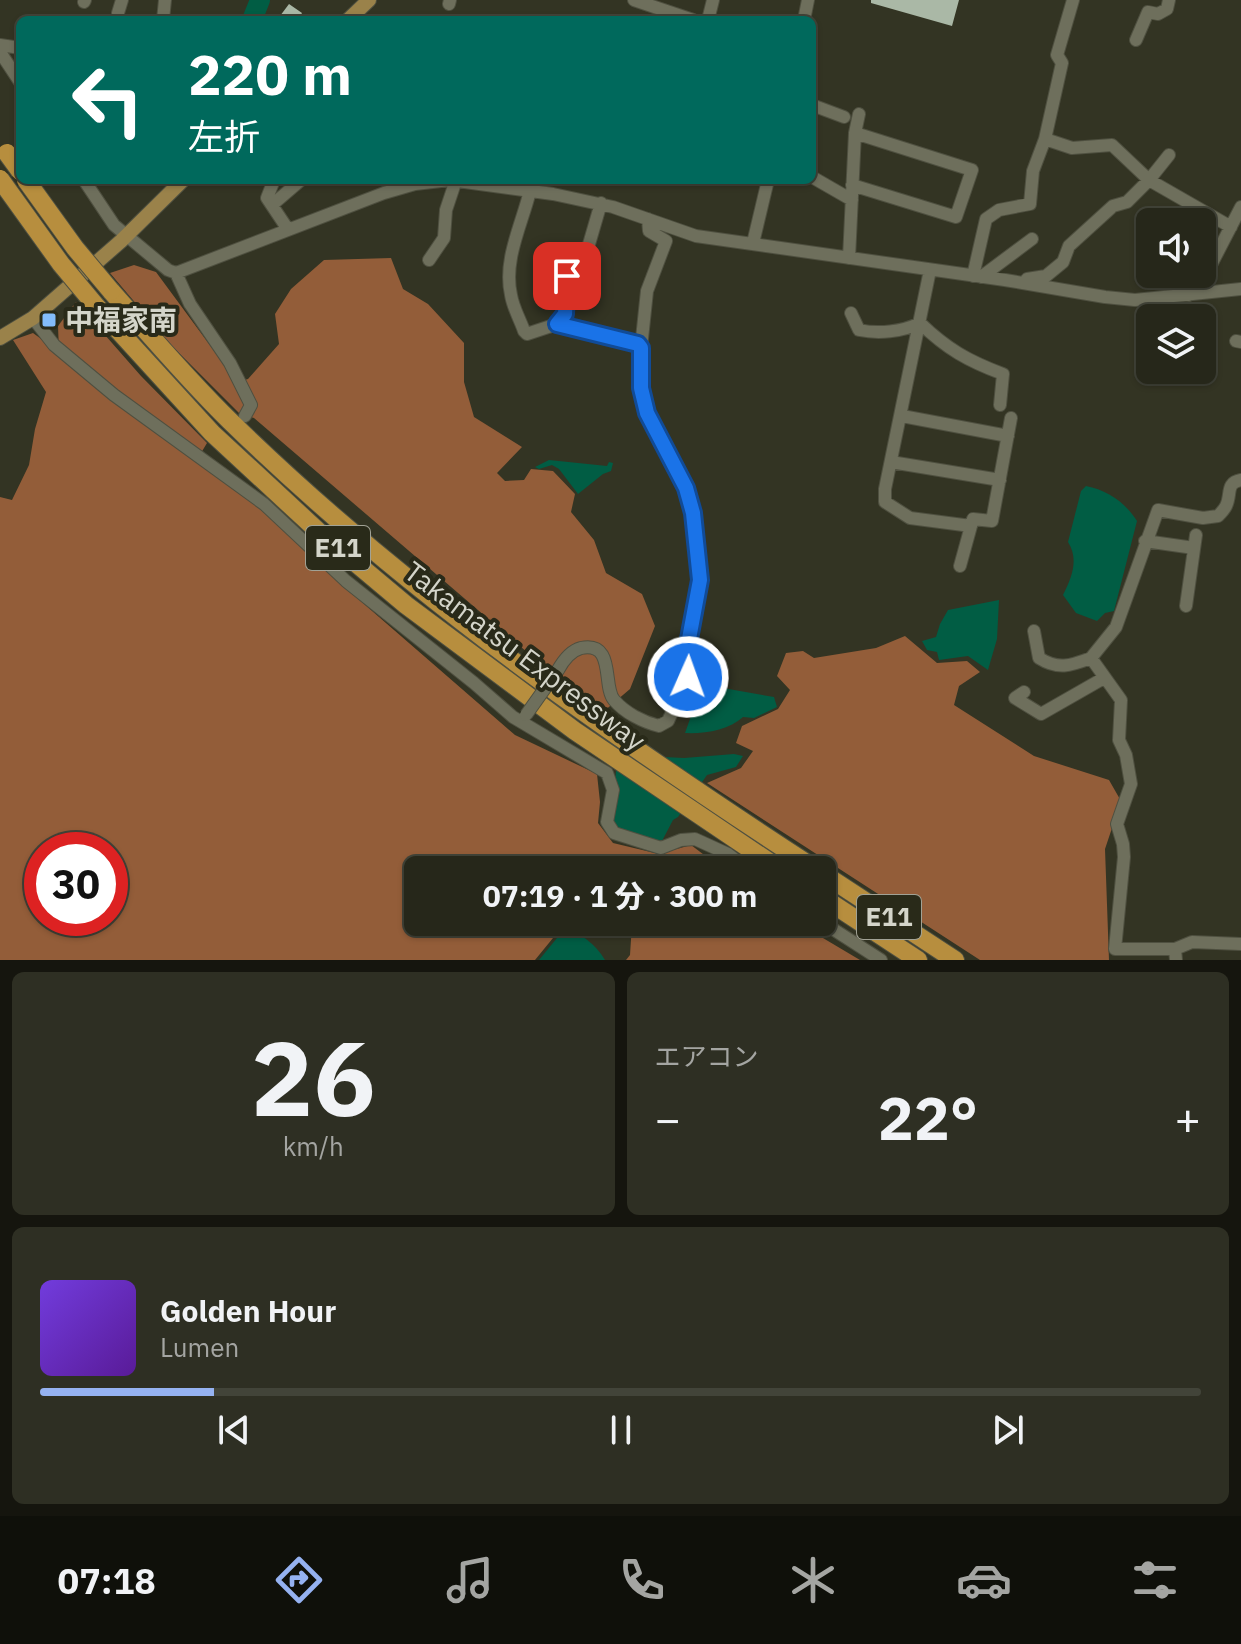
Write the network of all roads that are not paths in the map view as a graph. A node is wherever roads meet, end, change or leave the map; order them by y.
1 (369, 0) edge
2 (634, 0) edge
3 (1073, 0) edge
4 (1169, 0) edge
5 (352, 16) edge
6 (681, 16) edge
7 (1136, 40) dead end
8 (0, 52) edge
9 (16, 76) edge
10 (816, 106) edge
11 (859, 114) dead end
12 (844, 117) dead end
13 (855, 133) junction
14 (1045, 139) junction
15 (4, 148) edge
16 (1169, 155) dead end
17 (16, 165) edge
18 (0, 177) edge
19 (816, 179) edge
20 (1149, 180) junction
21 (29, 184) edge
22 (85, 184) edge
23 (179, 184) edge
24 (272, 184) edge
25 (296, 184) edge
26 (419, 184) edge
27 (455, 184) edge
28 (483, 184) edge
29 (767, 184) edge
30 (852, 185) junction
31 (530, 191) junction
32 (852, 200) junction
33 (601, 203) junction
34 (272, 205) junction
35 (1241, 207) edge
36 (648, 219) junction
37 (1231, 227) junction
38 (287, 228) junction
39 (126, 236) junction
40 (1032, 239) dead end
41 (753, 243) junction
42 (849, 258) junction
43 (429, 260) dead end
44 (930, 270) junction
45 (176, 273) junction
46 (977, 276) junction
47 (1005, 280) junction
48 (1241, 289) edge
49 (1189, 295) junction
50 (851, 313) dead end
51 (33, 318) junction
52 (920, 323) junction
53 (557, 324) junction
54 (0, 338) edge
55 (641, 348) junction
56 (1000, 405) dead end
57 (245, 416) dead end
58 (902, 416) junction
59 (1011, 418) dead end
60 (1008, 436) junction
61 (891, 462) junction
62 (1000, 480) junction
63 (1241, 480) edge
64 (1226, 505) junction
65 (1241, 506) edge
66 (971, 526) junction
67 (1145, 541) junction
68 (960, 566) dead end
69 (1186, 606) dead end
70 (1034, 631) dead end
71 (1091, 658) junction
72 (1104, 678) junction
73 (1024, 692) dead end
74 (523, 719) junction
75 (731, 856) edge
76 (760, 856) edge
77 (796, 856) edge
78 (836, 882) edge
79 (836, 906) edge
80 (836, 931) edge
81 (1241, 944) edge
82 (1176, 954) edge
83 (881, 960) edge
84 (918, 960) edge
85 (955, 960) edge

1 - 5 main road
2 - 6 street
3 - 14 street
4 - 7 street
8 - 9 street
10 - 12 street
11 - 13 street
13 - 30 street
13 - 30 street
14 - 20 street
14 - 46 street
15 - 17 highway, bridge
16 - 20 street
18 - 76 highway, Takamatsu Expressway / E11, bridge
19 - 32 street
20 - 37 street
20 - 47 street
21 - 77 highway, Takamatsu Expressway / E11, bridge
22 - 39 street
23 - 39 main road
24 - 34 street
25 - 34 street
26 - 38 street
27 - 43 street
28 - 31 street
29 - 41 street
30 - 32 street
31 - 33 street
31 - 53 street
32 - 42 street
33 - 36 street
33 - 53 street
34 - 38 street
35 - 37 street
36 - 41 street
36 - 55 street
37 - 49 street
38 - 45 street
39 - 45 street
39 - 51 main road
40 - 46 street
41 - 42 street
42 - 44 street
44 - 46 street
44 - 52 street
45 - 57 street
46 - 47 street
47 - 49 street
48 - 49 street
50 - 52 street
51 - 54 main road
51 - 74 street
52 - 56 street
52 - 58 street
53 - 55 street
55 - 74 street, bridge
58 - 60 street
58 - 61 street
59 - 60 street
60 - 62 street
61 - 62 street
61 - 66 street
62 - 66 street
63 - 64 street
64 - 65 street
64 - 67 street
66 - 68 street
67 - 69 street
67 - 71 street
70 - 71 street
71 - 72 street
72 - 73 street
72 - 82 street
74 - 75 street
78 - 85 highway, Takamatsu Expressway / E11
79 - 84 highway, E11
80 - 83 street
81 - 82 street

